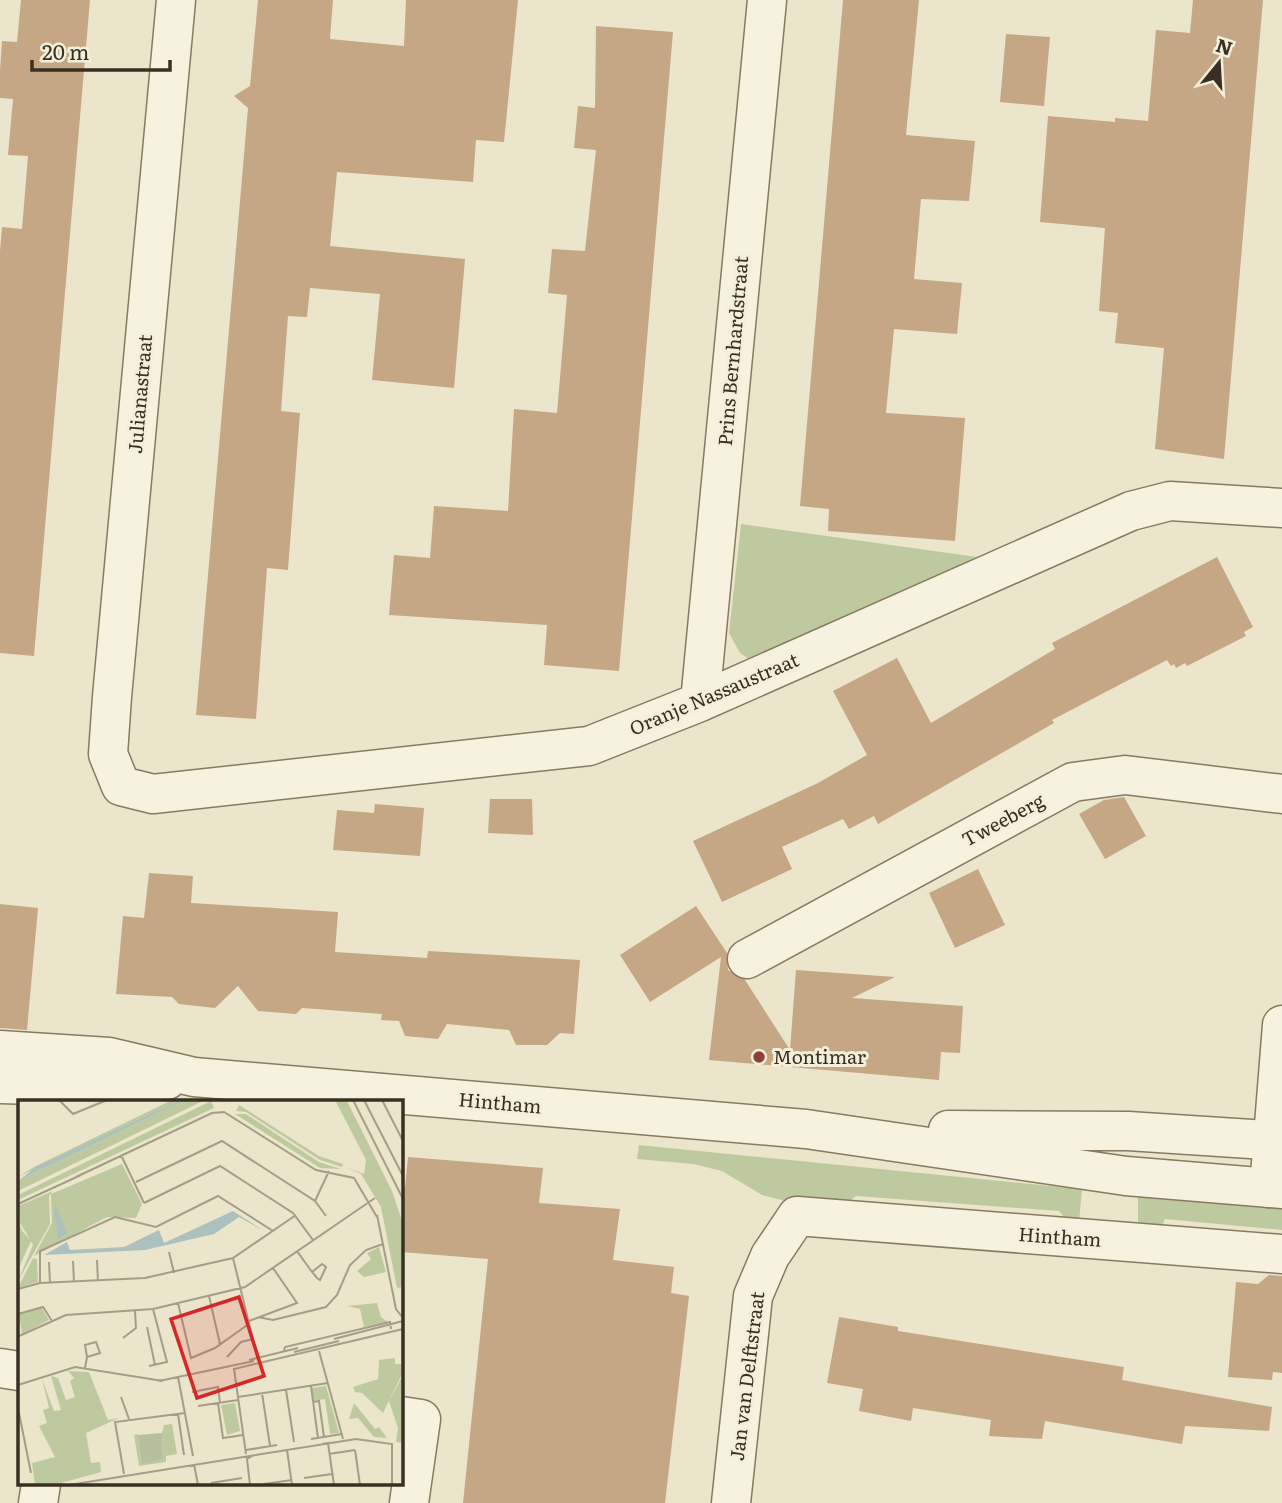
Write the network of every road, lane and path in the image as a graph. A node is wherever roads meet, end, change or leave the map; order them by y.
1 (176, 0) edge
2 (767, 0) edge
3 (1282, 508) edge
4 (700, 702) junction
5 (121, 786) joint
6 (1282, 794) edge
7 (747, 959) dead end
8 (1282, 1025) edge
9 (0, 1050) edge
10 (194, 1077) junction
11 (0, 1084) edge
12 (806, 1129) junction
13 (1278, 1141) edge
14 (1275, 1188) edge
15 (797, 1216) joint
16 (1282, 1254) edge
17 (0, 1368) edge
18 (18, 1371) edge
19 (402, 1416) edge
20 (409, 1503) edge
21 (731, 1503) edge

1 - 5 street, Julianastraat
2 - 4 street, Prins Bernhardstraat
3 - 4 street, Oranje Nassaustraat
4 - 5 street, Oranje Nassaustraat
6 - 7 street, Tweeberg
8 - 13 street
9 - 10 street, Hintham
10 - 11 street, Hintham
10 - 12 street, Hintham
12 - 13 street, Hintham
12 - 14 street, Hintham
13 - 14 street
15 - 16 street, Hintham
15 - 21 street, Jan van Delftstraat
17 - 18 street
19 - 20 street

